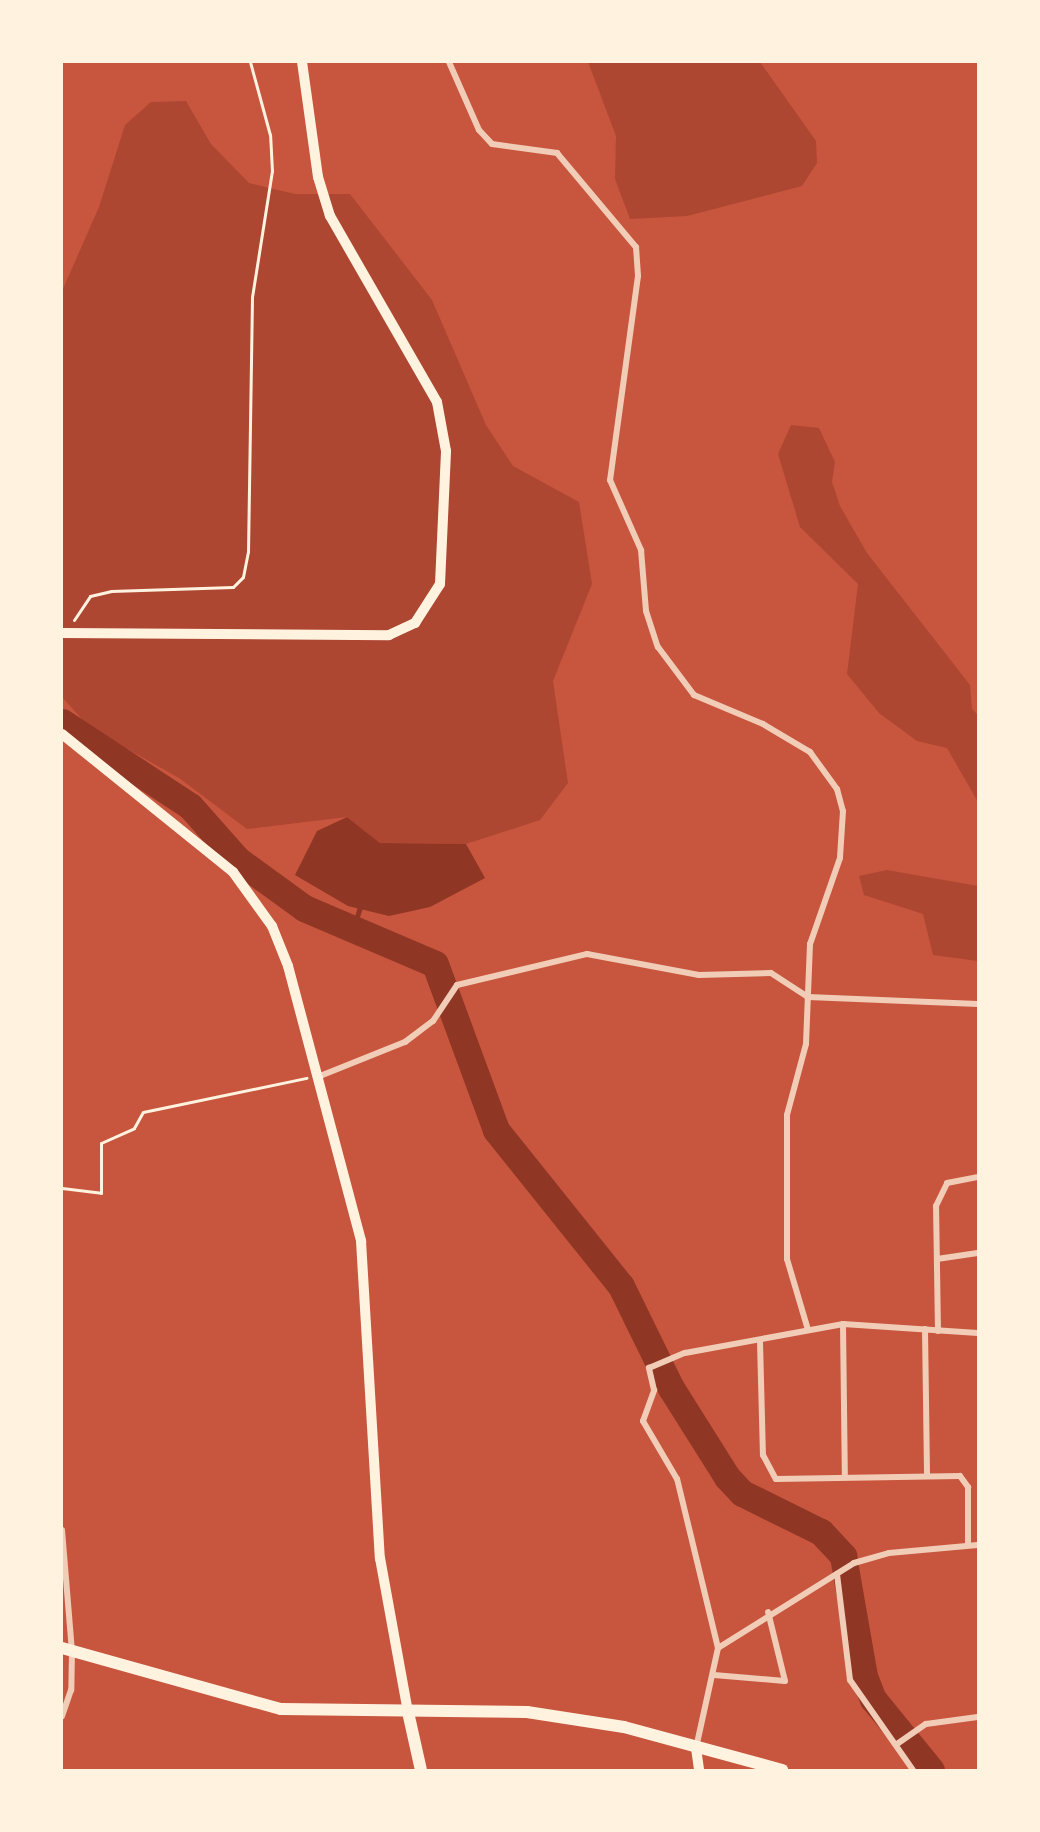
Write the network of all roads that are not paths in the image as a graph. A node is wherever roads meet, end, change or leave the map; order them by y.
1 (302, 62) edge
2 (449, 62) edge
3 (63, 633) edge
4 (62, 734) edge
5 (808, 997) junction
6 (978, 1004) edge
7 (320, 1076) junction
8 (978, 1177) edge
9 (978, 1253) edge
10 (937, 1259) junction
11 (843, 1324) junction
12 (925, 1329) junction
13 (808, 1330) junction
14 (938, 1331) junction
15 (978, 1333) edge
16 (760, 1342) junction
17 (927, 1476) junction
18 (845, 1477) junction
19 (62, 1530) edge
20 (968, 1545) junction
21 (978, 1545) edge
22 (837, 1574) junction
23 (768, 1612) junction
24 (718, 1648) junction
25 (67, 1649) edge
26 (714, 1675) junction
27 (408, 1712) junction
28 (62, 1716) edge
29 (978, 1718) edge
30 (898, 1742) junction
31 (696, 1748) junction
32 (421, 1770) edge
33 (699, 1770) edge
34 (782, 1770) edge
35 (913, 1770) edge

1 - 3 main road
2 - 5 street
4 - 7 main road
5 - 6 street
5 - 7 street
5 - 13 street
7 - 27 main road
8 - 10 street
9 - 10 street
10 - 14 street
11 - 12 street
11 - 13 street
11 - 18 street
12 - 14 street
12 - 17 street
13 - 16 street
14 - 15 street
16 - 18 street
16 - 24 street
17 - 18 street
17 - 20 street
19 - 25 street
20 - 21 street
20 - 22 street
22 - 23 street
22 - 30 street
23 - 24 street
23 - 26 street
24 - 26 street
25 - 27 main road
25 - 28 street
26 - 31 street
27 - 31 main road
27 - 32 main road
29 - 30 street
30 - 35 street
31 - 33 main road
31 - 34 main road

